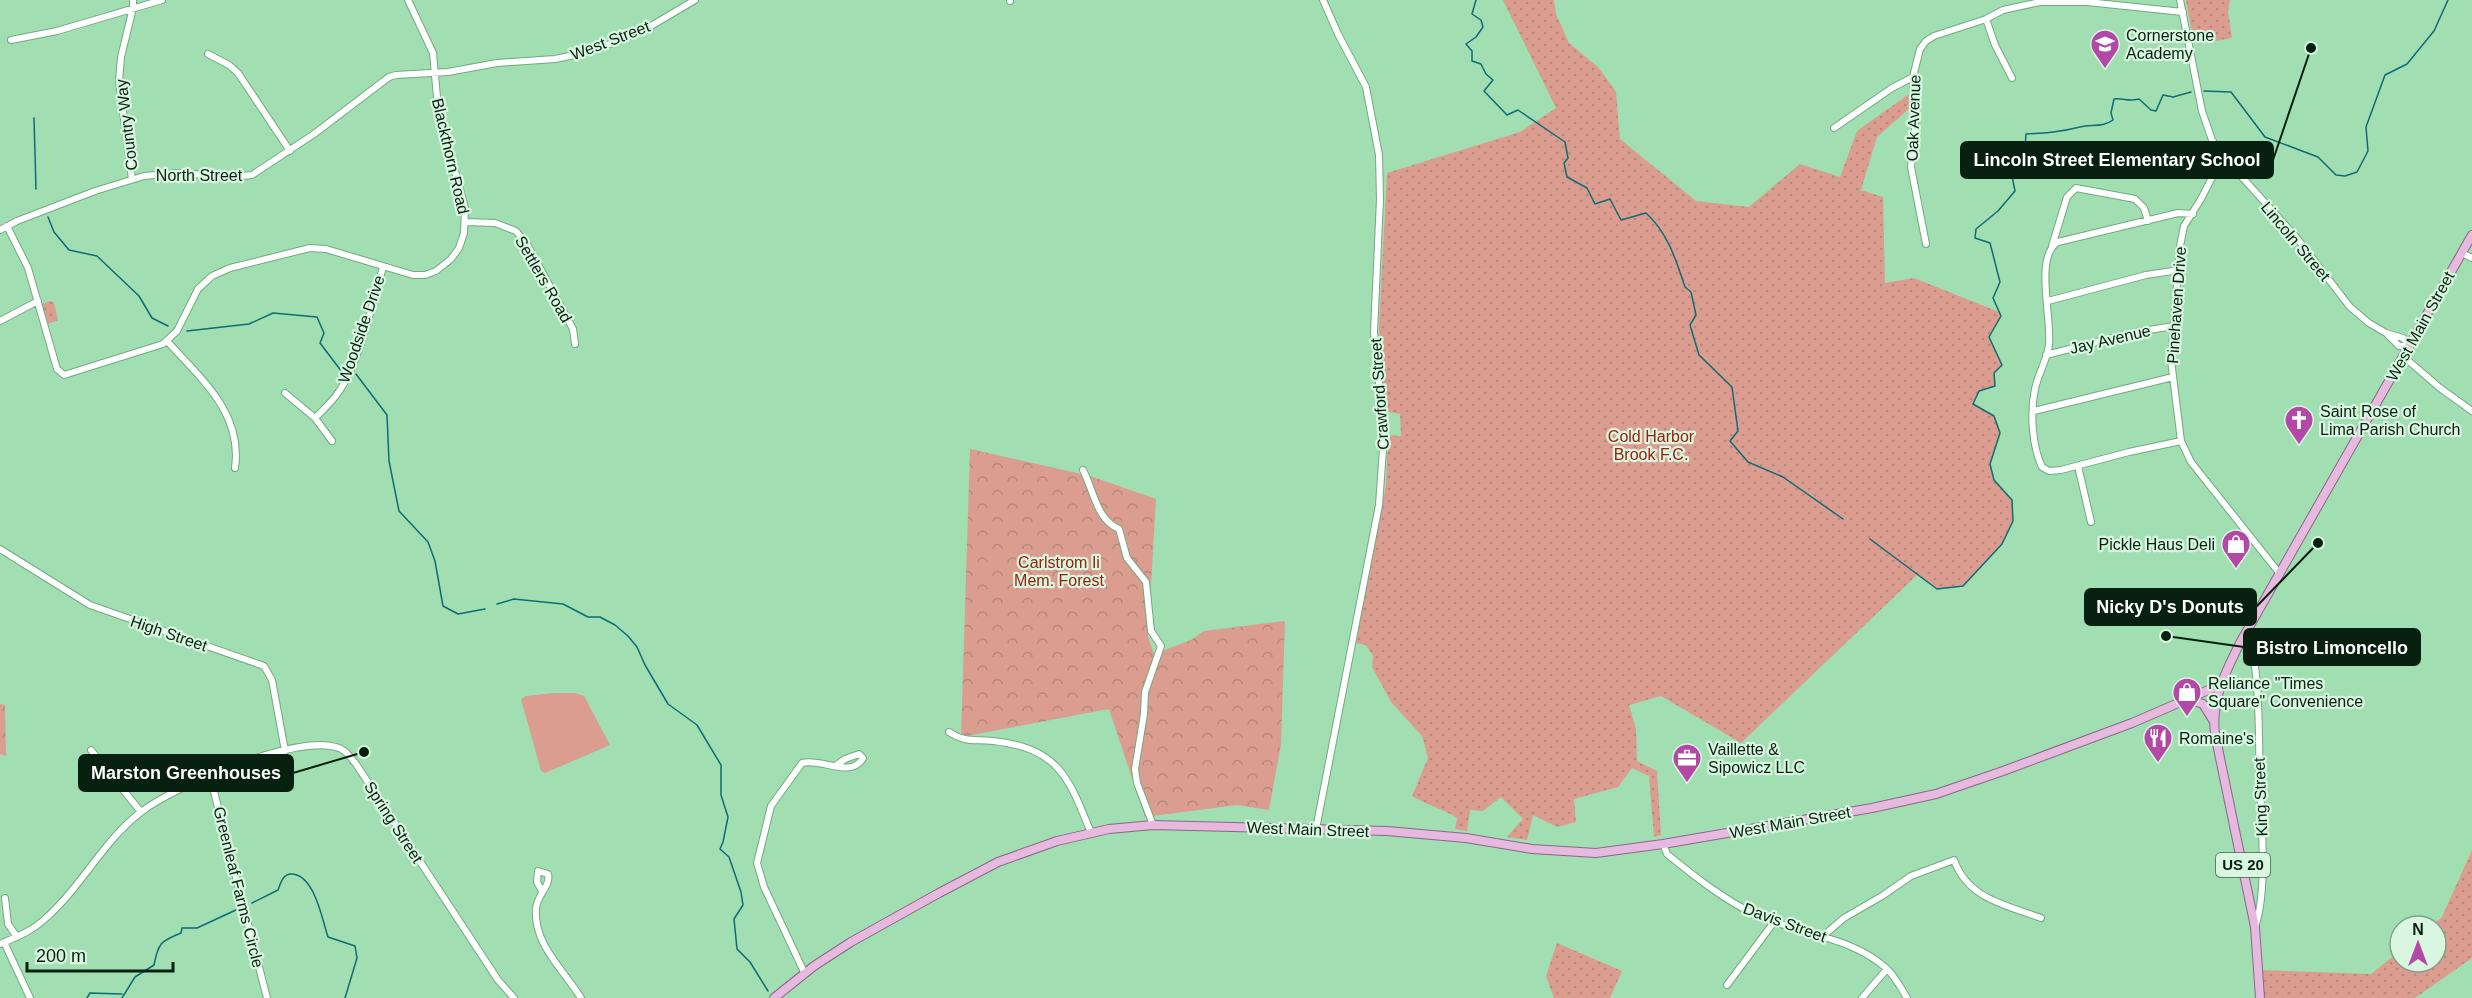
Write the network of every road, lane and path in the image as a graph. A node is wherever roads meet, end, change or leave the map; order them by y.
1 (133, 0) edge
2 (162, 0) edge
3 (408, 0) edge
4 (695, 0) edge
5 (1323, 0) edge
6 (2180, 0) edge
7 (2039, 1) edge
8 (134, 8) junction
9 (2183, 12) junction
10 (1986, 19) junction
11 (11, 40) dead end
12 (208, 54) dead end
13 (435, 72) junction
14 (448, 72) joint
15 (1913, 77) junction
16 (2012, 78) dead end
17 (1834, 128) dead end
18 (290, 151) junction
19 (2223, 156) junction
20 (132, 179) junction
21 (2193, 214) junction
22 (2148, 221) junction
23 (465, 222) junction
24 (7, 226) junction
25 (0, 230) edge
26 (2472, 235) edge
27 (1926, 244) dead end
28 (2052, 247) junction
29 (2462, 253) junction
30 (2472, 258) edge
31 (383, 267) junction
32 (2179, 270) junction
33 (38, 301) junction
34 (2048, 301) junction
35 (0, 321) edge
36 (2174, 326) junction
37 (167, 342) junction
38 (575, 344) dead end
39 (2410, 346) junction
40 (2046, 355) junction
41 (2404, 357) junction
42 (2173, 377) junction
43 (285, 393) dead end
44 (2034, 411) junction
45 (2472, 411) edge
46 (315, 418) junction
47 (332, 441) dead end
48 (2181, 441) junction
49 (2078, 466) junction
50 (235, 468) dead end
51 (1083, 470) dead end
52 (2091, 522) dead end
53 (0, 549) edge
54 (2280, 574) junction
55 (2248, 630) junction
56 (2220, 685) junction
57 (2186, 699) junction
58 (2214, 722) junction
59 (949, 732) dead end
60 (91, 750) dead end
61 (285, 751) junction
62 (835, 766) dead end
63 (210, 776) junction
64 (141, 812) junction
65 (1153, 825) junction
66 (1316, 829) junction
67 (1091, 833) junction
68 (1663, 844) junction
69 (542, 891) dead end
70 (5, 898) dead end
71 (2041, 918) dead end
72 (1774, 922) junction
73 (2255, 927) junction
74 (1823, 936) junction
75 (16, 937) junction
76 (2, 943) edge
77 (1887, 969) junction
78 (805, 974) junction
79 (1727, 985) dead end
80 (30, 998) edge
81 (267, 998) edge
82 (514, 998) edge
83 (581, 998) edge
84 (774, 998) edge
85 (1862, 998) edge
86 (1907, 998) edge
87 (2260, 998) edge

1 - 8 street, Country Way
2 - 8 street
3 - 13 street, Blackthorn Road
4 - 14 street, West Street
5 - 66 street, Crawford Street
6 - 9 street, Lincoln Street
7 - 9 street, Oak Avenue
7 - 10 street, Oak Avenue
8 - 11 street
8 - 20 street, Country Way
9 - 19 street, Lincoln Street
10 - 15 street, Oak Avenue
10 - 16 street
12 - 18 street
13 - 14 street, North Street
13 - 18 street, North Street
13 - 23 street, Blackthorn Road
15 - 17 street
15 - 27 street, Oak Avenue
18 - 20 street, North Street
19 - 21 street, Pinehaven Drive
19 - 39 street, Lincoln Street
20 - 24 street, North Street
21 - 22 street
21 - 32 street, Pinehaven Drive
22 - 28 street
22 - 28 street
23 - 31 street, Blackthorn Road
23 - 38 street, Settlers Road
24 - 25 street, North Street
24 - 33 street
26 - 29 main road, West Main Street / US 20
28 - 34 street
29 - 30 street
29 - 39 main road, West Main Street / US 20
31 - 37 street, Blackthorn Road
31 - 46 street, Woodside Drive
32 - 34 street
32 - 36 street, Pinehaven Drive
33 - 35 street
33 - 37 street
34 - 40 street
36 - 40 street, Jay Avenue
36 - 42 street, Pinehaven Drive
37 - 50 street
39 - 41 main road, West Main Street / US 20
40 - 44 street
41 - 45 street
41 - 54 main road, West Main Street / US 20
42 - 44 street
42 - 48 street, Pinehaven Drive
43 - 46 street
44 - 49 street
46 - 47 street
48 - 49 street
48 - 54 street, Pinehaven Drive
49 - 52 street
51 - 65 street
53 - 61 street, High Street
54 - 55 main road, West Main Street / US 20
55 - 56 main road, West Main Street / US 20
55 - 73 street, King Street
56 - 57 main road, West Main Street
56 - 58 main road, US 20
57 - 58 main road
57 - 68 main road, West Main Street
58 - 73 main road, US 20
59 - 67 street
60 - 64 street
61 - 63 street, Spring Street
61 - 82 street, Spring Street
62 - 78 street
63 - 64 street, Spring Street
63 - 81 street, Greenleaf Farms Circle
64 - 75 street, Spring Street
65 - 66 main road, West Main Street
65 - 67 main road, West Main Street
66 - 68 main road, West Main Street
67 - 78 main road, West Main Street
68 - 72 street, Davis Street
69 - 83 street
70 - 75 street
71 - 74 street
72 - 74 street, Davis Street
72 - 79 street
73 - 87 main road, US 20
74 - 77 street, Davis Street
75 - 76 street, Spring Street
76 - 80 street
77 - 85 street
77 - 86 street, Davis Street
78 - 84 main road, West Main Street

